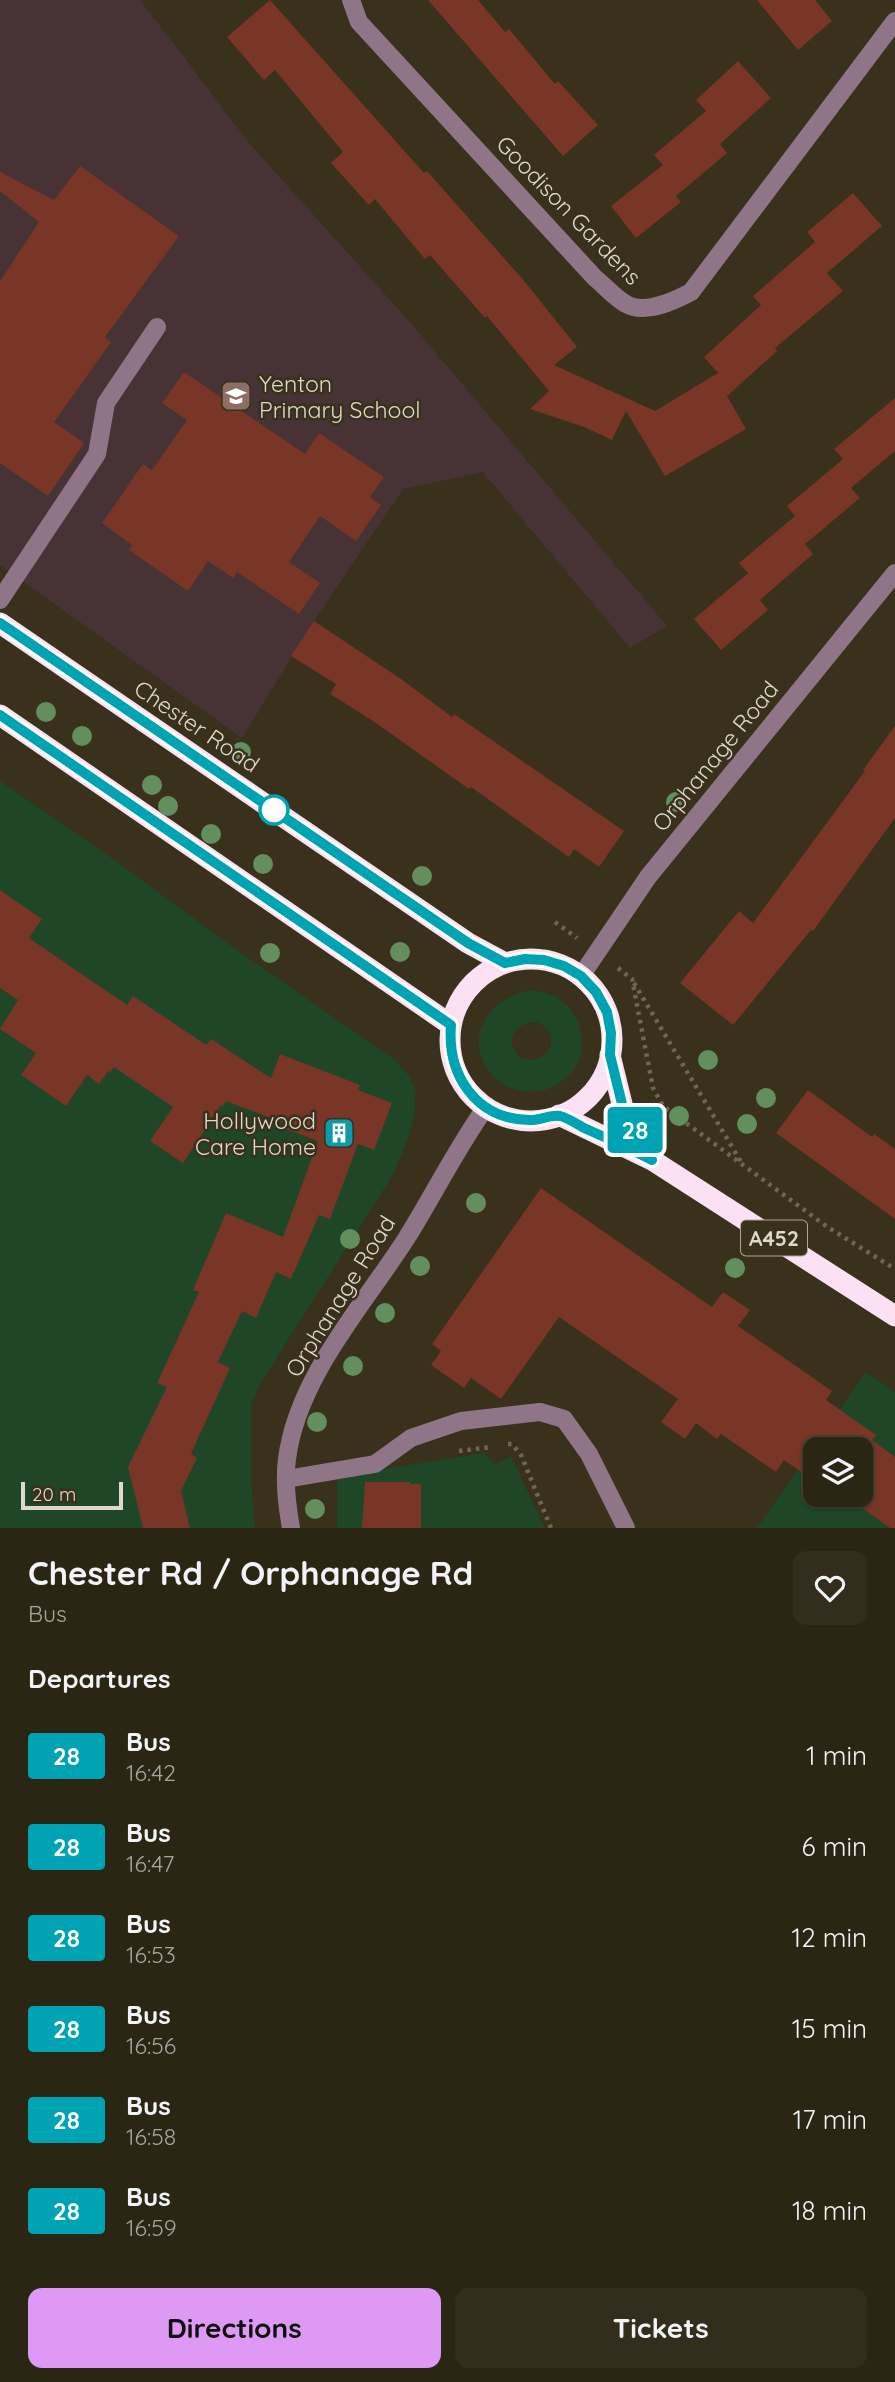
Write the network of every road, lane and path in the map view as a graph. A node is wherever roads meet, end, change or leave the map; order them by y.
1 (351, 0) edge
2 (895, 21) edge
3 (157, 327) dead end
4 (895, 573) edge
5 (0, 600) edge
6 (0, 623) edge
7 (0, 715) edge
8 (555, 922) dead end
9 (596, 953) junction
10 (505, 963) junction
11 (581, 976) junction
12 (632, 979) junction
13 (451, 1025) junction
14 (610, 1055) junction
15 (486, 1107) junction
16 (559, 1115) junction
17 (652, 1160) junction
18 (743, 1165) junction
19 (895, 1269) edge
20 (895, 1316) edge
21 (457, 1452) dead end
22 (286, 1479) junction
23 (291, 1528) edge
24 (551, 1528) edge
25 (625, 1528) edge

1 - 2 street, Goodison Gardens
3 - 5 street
4 - 9 street, Orphanage Road
6 - 10 highway, Chester Road
7 - 13 highway
8 - 9 path
9 - 11 street, Orphanage Road
9 - 12 path
10 - 11 highway, A452
10 - 13 highway, A452
11 - 14 highway, A452
12 - 18 path
12 - 18 path
13 - 15 highway, A452
14 - 16 highway, A452
14 - 17 highway, A452
15 - 16 highway, A452
15 - 22 street, Orphanage Road
16 - 17 highway, A452
17 - 20 highway, A452
18 - 19 path
21 - 24 path
22 - 23 street, Orphanage Road
22 - 25 street

